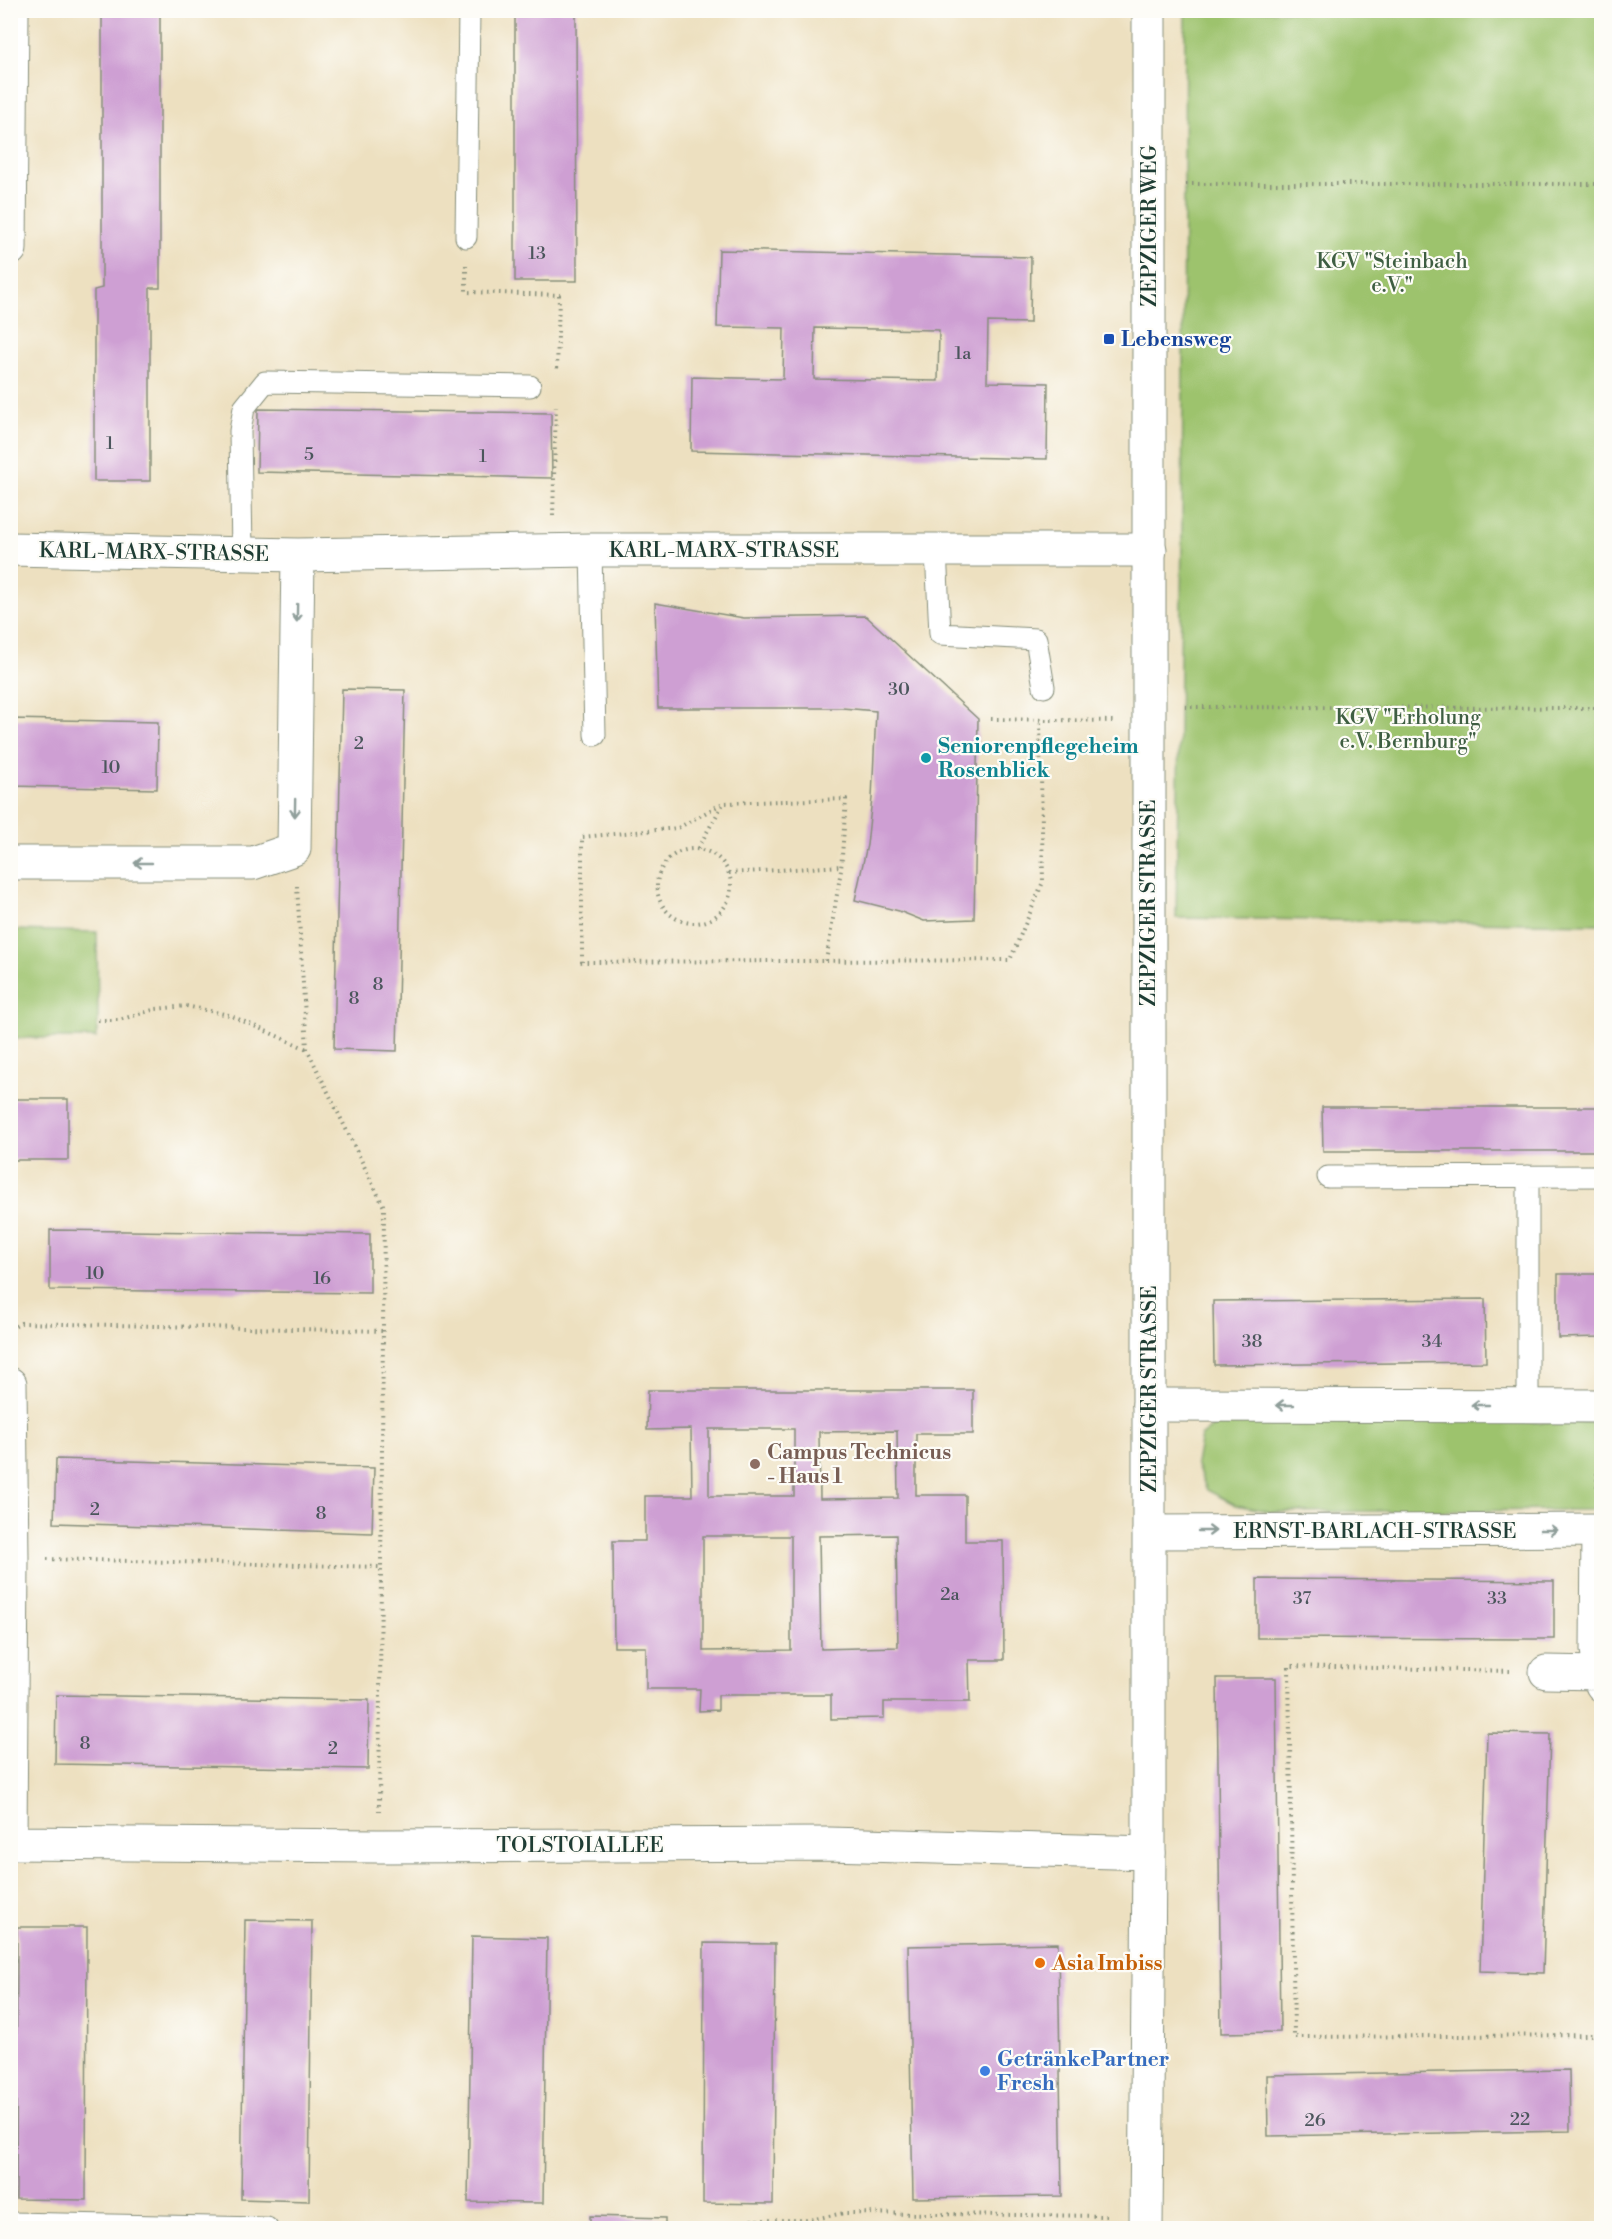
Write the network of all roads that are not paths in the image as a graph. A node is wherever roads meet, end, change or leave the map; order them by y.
1 (12, 10) edge
2 (469, 10) edge
3 (1149, 10) edge
4 (11, 210) edge
5 (466, 237) dead end
6 (10, 249) edge
7 (530, 386) dead end
8 (10, 549) edge
9 (591, 550) junction
10 (936, 550) junction
11 (1150, 550) junction
12 (242, 553) junction
13 (298, 555) junction
14 (1044, 687) dead end
15 (595, 735) dead end
16 (10, 863) edge
17 (1527, 1176) junction
18 (1602, 1176) edge
19 (1328, 1177) dead end
20 (10, 1384) edge
21 (1149, 1405) junction
22 (1528, 1405) junction
23 (1599, 1406) edge
24 (1600, 1530) edge
25 (1149, 1532) junction
26 (1546, 1672) road end
27 (1600, 1679) edge
28 (10, 1842) edge
29 (1149, 1853) junction
30 (1146, 2222) edge
31 (10, 2223) edge
32 (267, 2229) edge

1 - 4 street
2 - 5 lane
3 - 11 street, ZEPZIGER WEG
4 - 6 street
7 - 12 lane
8 - 12 street, KARL-MARX-STRASSE
9 - 10 street, KARL-MARX-STRASSE
9 - 13 street, KARL-MARX-STRASSE
9 - 15 lane
10 - 11 street, KARL-MARX-STRASSE
10 - 14 lane
11 - 21 street, ZEPZIGER STRASSE
12 - 13 street, KARL-MARX-STRASSE
13 -> 16 street, KARL-MARX-STRASSE
17 - 18 lane
17 - 19 lane
17 - 22 lane
20 - 28 street
22 -> 21 street
21 - 25 street, ZEPZIGER STRASSE
22 - 23 street
25 -> 24 street, ERNST-BARLACH-STRASSE
24 - 27 street
25 - 29 street, ZEPZIGER STRASSE
26 - 27 street
28 - 29 street, TOLSTOIALLEE
29 - 30 street, ZEPZIGER STRASSE
31 - 32 lane

